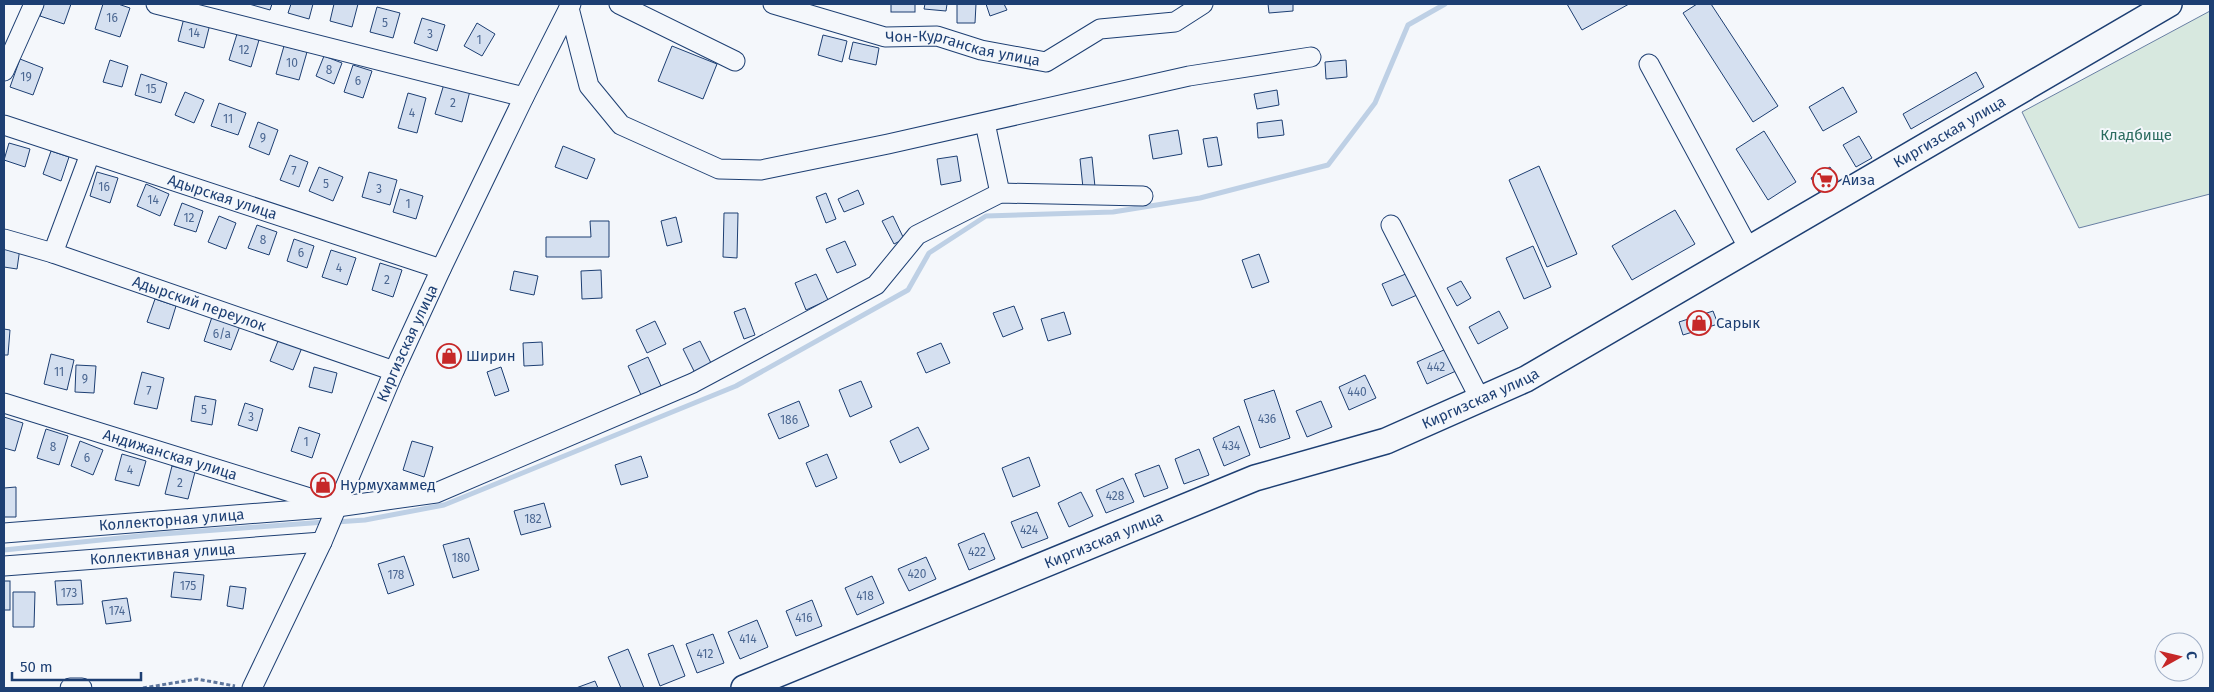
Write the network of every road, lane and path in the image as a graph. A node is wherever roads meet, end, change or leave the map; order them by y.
1 (34, 4) edge
2 (156, 4) edge
3 (619, 4) edge
4 (773, 4) edge
5 (1203, 4) edge
6 (2169, 4) edge
7 (570, 6) edge
8 (1311, 57) dead end
9 (735, 61) dead end
10 (1649, 64) dead end
11 (4, 71) edge
12 (524, 97) junction
13 (985, 122) junction
14 (4, 125) edge
15 (90, 154) junction
16 (1000, 192) junction
17 (1142, 196) dead end
18 (1390, 226) dead end
19 (4, 239) edge
20 (1749, 249) junction
21 (53, 253) junction
22 (441, 269) junction
23 (394, 371) junction
24 (1480, 399) junction
25 (4, 403) edge
26 (337, 506) junction
27 (4, 533) edge
28 (322, 542) junction
29 (4, 566) edge
30 (759, 685) edge
31 (244, 687) edge
32 (144, 688) edge

1 - 11 street
2 - 12 street
3 - 9 street
4 - 5 street, Чон-Курганская улица
6 - 20 main road, Киргизская улица
7 - 12 street, Киргизская улица
7 - 13 street
8 - 13 street
10 - 20 street
12 - 22 street, Киргизская улица
13 - 16 street
14 - 15 street, Адырская улица
15 - 21 street
15 - 22 street, Адырская улица
16 - 17 street
16 - 26 street, Коллекторная улица
18 - 24 street
19 - 21 street, Адырский переулок
20 - 24 main road, Киргизская улица
21 - 23 street, Адырский переулок
22 - 23 street, Киргизская улица
23 - 26 street, Киргизская улица
24 - 30 main road, Киргизская улица
25 - 26 street, Андижанская улица
26 - 27 street, Коллекторная улица
26 - 28 street, Киргизская улица
28 - 29 street, Коллективная улица
28 - 31 street, Киргизская улица
31 - 32 path

